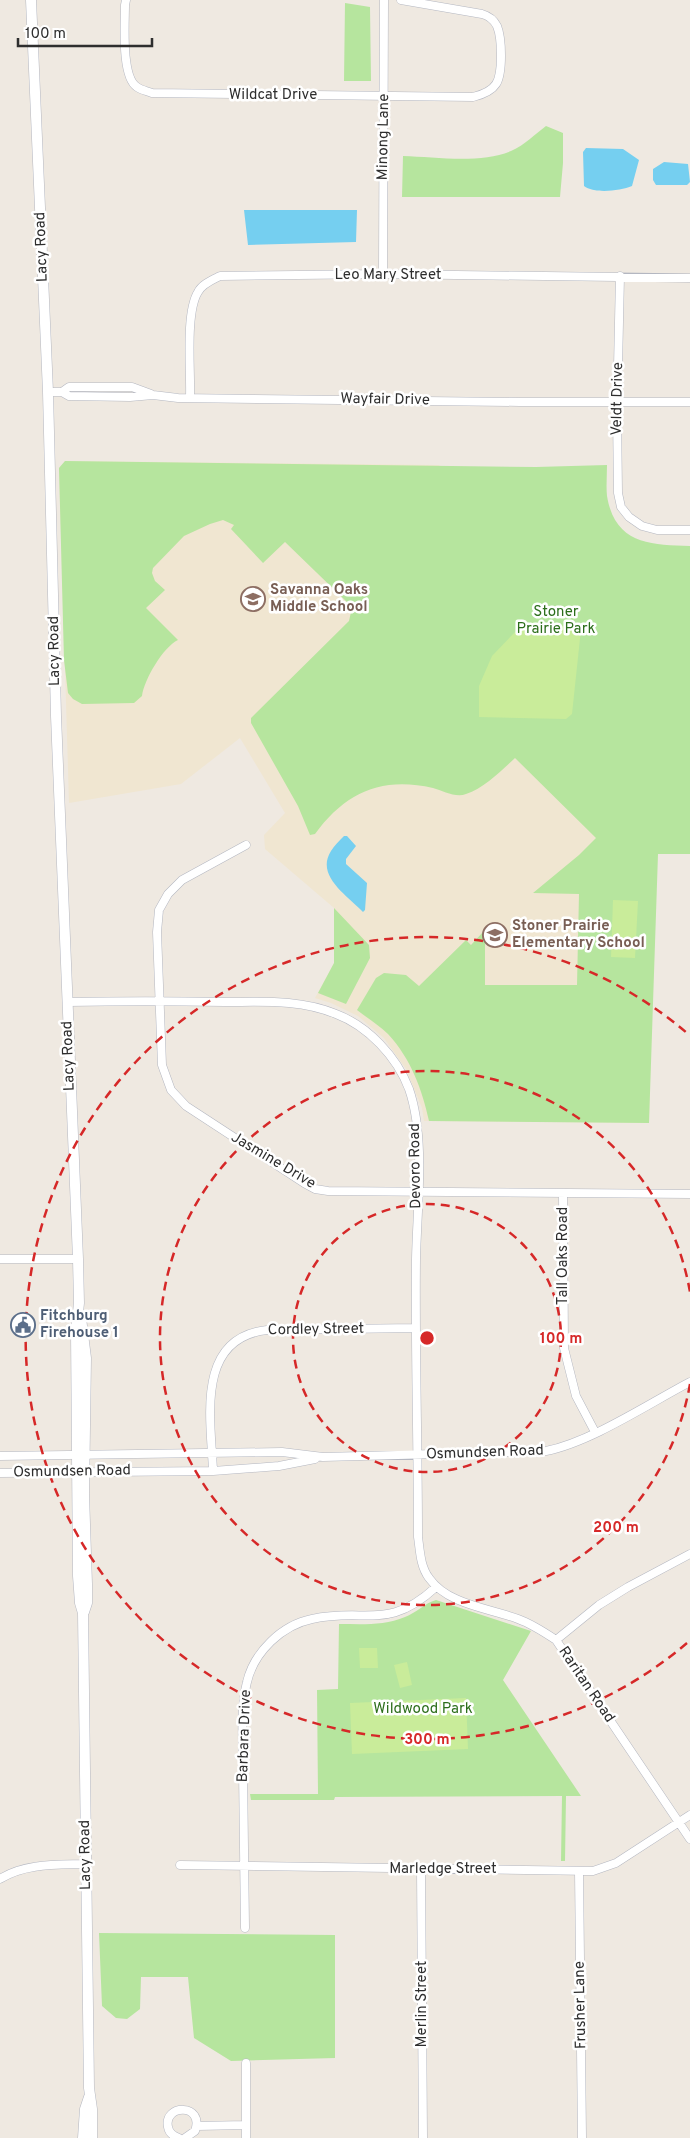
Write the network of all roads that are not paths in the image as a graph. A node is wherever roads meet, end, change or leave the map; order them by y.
1 (32, 0) edge
2 (126, 0) edge
3 (384, 0) edge
4 (401, 0) edge
5 (385, 95) junction
6 (383, 274) junction
7 (620, 276) junction
8 (690, 278) edge
9 (48, 392) junction
10 (190, 397) junction
11 (617, 402) junction
12 (690, 402) edge
13 (690, 530) edge
14 (246, 845) dead end
15 (67, 1002) junction
16 (159, 1002) junction
17 (418, 1191) junction
18 (563, 1194) junction
19 (690, 1194) edge
20 (0, 1259) edge
21 (78, 1259) junction
22 (416, 1328) junction
23 (690, 1382) edge
24 (595, 1432) junction
25 (212, 1455) junction
26 (418, 1455) junction
27 (0, 1456) edge
28 (81, 1456) junction
29 (323, 1457) junction
30 (213, 1471) junction
31 (81, 1472) junction
32 (0, 1473) edge
33 (690, 1554) edge
34 (436, 1587) junction
35 (556, 1640) junction
36 (690, 1815) edge
37 (678, 1823) junction
38 (690, 1839) edge
39 (86, 1864) junction
40 (180, 1865) dead end
41 (244, 1866) junction
42 (421, 1869) junction
43 (580, 1871) junction
44 (0, 1879) edge
45 (245, 1928) dead end
46 (246, 2063) dead end
47 (89, 2096) junction
48 (246, 2125) junction
49 (197, 2126) junction
50 (83, 2138) edge
51 (92, 2138) edge
52 (179, 2138) edge
53 (185, 2138) edge
54 (246, 2138) edge
55 (423, 2138) edge
56 (582, 2138) edge

1 - 9 street, Lacy Road
2 - 5 street, Wildcat Drive
3 - 5 street, Minong Lane
4 - 5 street, Wildcat Drive
5 - 6 street, Minong Lane
6 - 7 street, Leo Mary Street
6 - 10 street, Leo Mary Street
7 - 8 street, Leo Mary Street
7 - 11 street, Veldt Drive
9 - 10 street, Wayfair Drive
9 - 15 street, Lacy Road
10 - 11 street, Wayfair Drive
11 - 12 street, Wayfair Drive
11 - 13 street, Veldt Drive
14 - 16 street, Jasmine Drive
15 - 16 street, Devoro Road
15 - 21 street, Lacy Road
16 - 17 street, Jasmine Drive
16 - 17 street, Devoro Road
17 - 18 street, Jasmine Drive
17 - 22 street, Devoro Road
18 - 19 street, Jasmine Drive
18 - 24 street, Tall Oaks Road
20 - 21 street
21 - 28 street, Lacy Road
22 - 25 street, Cordley Street
22 - 26 street, Devoro Road
23 - 24 street, Osmundsen Road
24 - 26 street, Osmundsen Road
25 - 28 street, Osmundsen Road
25 - 29 street, Osmundsen Road
25 - 30 street, Cordley Street
26 - 29 street, Osmundsen Road
26 - 34 street, Devoro Road
27 - 28 street, Osmundsen Road
28 - 31 street, Lacy Road
29 - 30 street, Osmundsen Road
30 - 31 street, Osmundsen Road
31 - 32 street, Osmundsen Road
31 - 39 street, Lacy Road
33 - 35 street
34 - 35 street, Raritan Road
34 - 41 street, Barbara Drive
35 - 37 street, Raritan Road
36 - 37 street, Marledge Street
37 - 38 street, Raritan Road
37 - 43 street, Marledge Street
39 - 44 street
39 - 47 street, Lacy Road
40 - 41 street, Marledge Street
41 - 42 street, Marledge Street
41 - 45 street, Barbara Drive
42 - 43 street, Marledge Street
42 - 55 street, Merlin Street
43 - 56 street, Frusher Lane
46 - 48 street
47 - 50 street, Lacy Road
47 - 51 street, Lacy Road
48 - 49 street
48 - 54 street
49 - 52 street
49 - 53 street

